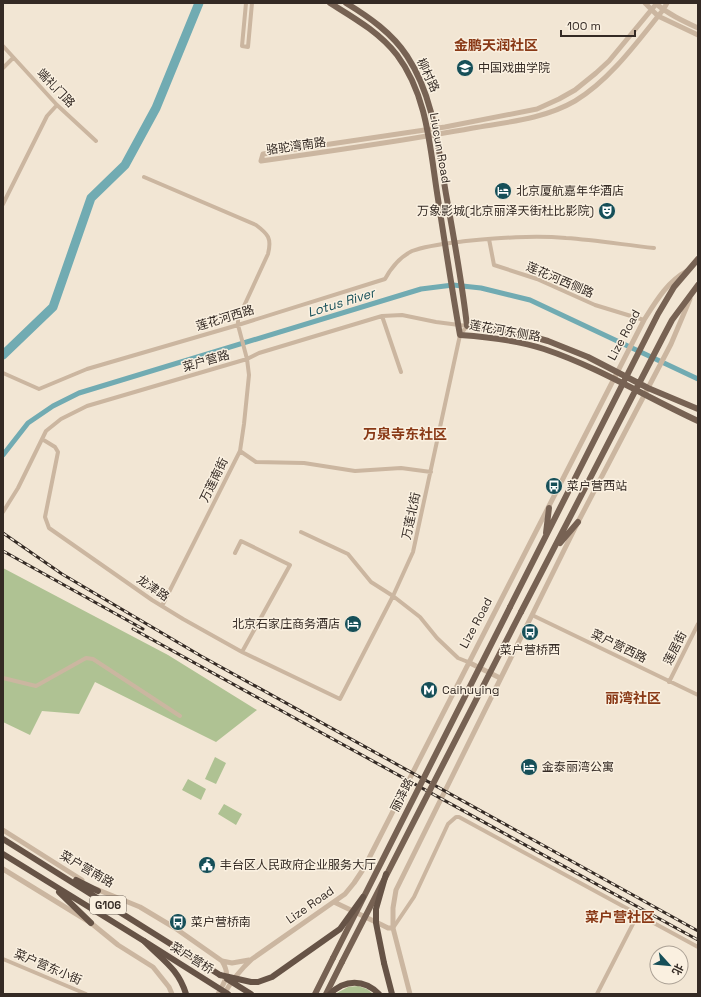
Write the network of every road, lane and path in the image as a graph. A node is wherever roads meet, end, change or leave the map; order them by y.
1 (246, 3) edge
2 (252, 3) edge
3 (330, 3) edge
4 (346, 3) edge
5 (645, 3) edge
6 (656, 3) edge
7 (666, 3) edge
8 (652, 10) junction
9 (663, 10) junction
10 (658, 16) junction
11 (698, 28) edge
12 (698, 35) edge
13 (3, 46) edge
14 (13, 58) junction
15 (3, 68) edge
16 (57, 105) junction
17 (435, 128) junction
18 (427, 130) junction
19 (436, 135) junction
20 (428, 137) junction
21 (96, 141) dead end
22 (144, 177) dead end
23 (3, 204) edge
24 (489, 239) junction
25 (455, 243) junction
26 (445, 244) junction
27 (654, 248) dead end
28 (698, 259) edge
29 (688, 270) junction
30 (698, 285) edge
31 (692, 293) junction
32 (382, 316) junction
33 (644, 320) junction
34 (238, 325) junction
35 (458, 325) junction
36 (467, 326) junction
37 (460, 334) junction
38 (247, 359) junction
39 (619, 369) junction
40 (401, 372) dead end
41 (4, 373) edge
42 (626, 376) junction
43 (614, 379) junction
44 (639, 383) junction
45 (623, 384) junction
46 (648, 388) junction
47 (635, 390) junction
48 (645, 395) junction
49 (698, 409) edge
50 (698, 420) edge
51 (42, 439) junction
52 (240, 451) junction
53 (431, 472) junction
54 (549, 508) junction
55 (3, 512) edge
56 (578, 522) junction
57 (301, 532) dead end
58 (545, 538) junction
59 (553, 552) junction
60 (234, 553) dead end
61 (393, 596) junction
62 (162, 606) junction
63 (510, 607) joint
64 (532, 615) junction
65 (698, 624) edge
66 (242, 652) junction
67 (468, 662) junction
68 (3, 678) edge
69 (500, 678) junction
70 (669, 682) junction
71 (698, 695) edge
72 (340, 699) joint
73 (180, 716) dead end
74 (3, 830) edge
75 (3, 839) edge
76 (3, 854) edge
77 (3, 868) edge
78 (52, 868) junction
79 (386, 874) junction
80 (50, 884) junction
81 (98, 891) junction
82 (363, 897) junction
83 (334, 902) junction
84 (638, 914) junction
85 (91, 923) junction
86 (393, 928) junction
87 (144, 941) junction
88 (698, 946) edge
89 (3, 959) edge
90 (252, 959) junction
91 (222, 961) junction
92 (220, 975) junction
93 (86, 994) edge
94 (172, 994) edge
95 (186, 994) edge
96 (218, 994) edge
97 (224, 994) edge
98 (228, 994) edge
99 (251, 994) edge
100 (315, 994) edge
101 (326, 994) edge
102 (330, 994) edge
103 (380, 994) edge
104 (392, 994) edge
105 (410, 994) edge
106 (597, 994) edge

1 - 2 street
3 - 18 main road, Liucun Road
4 - 17 main road, 柳村路
5 - 8 street
6 - 8 street, 骆驼湾南路
6 - 9 street
7 - 9 street, 骆驼湾南路
8 - 10 street
8 - 17 street, 骆驼湾南路
9 - 10 street, 骆驼湾南路
9 - 11 street
10 - 12 street
10 - 19 street, 骆驼湾南路
13 - 14 street, 端礼门路
14 - 15 street
14 - 16 street, 端礼门路
16 - 21 street, 端礼门路
16 - 23 street
17 - 18 street, 骆驼湾南路
17 - 19 main road, 柳村路
18 - 20 main road, Liucun Road
18 - 20 street, 骆驼湾南路
19 - 20 street, 骆驼湾南路
19 - 25 main road, 柳村路
20 - 26 main road, Liucun Road
22 - 34 street
24 - 25 street, 莲花河西路
24 - 27 street, 莲花河西路
24 - 33 street, 莲花河西侧路
25 - 26 street, 莲花河西路
25 - 36 main road, 柳村路
26 - 34 street, 莲花河西路
26 - 35 main road, Liucun Road
28 - 29 main road, Lize Road
29 - 33 street, Lize Road
29 - 42 main road, Lize Road
30 - 31 main road
31 - 44 main road
31 - 46 street
32 - 35 street, 菜户营路
32 - 38 street, 菜户营路
32 - 40 street
33 - 39 street, Lize Road
34 - 38 street, 万莲南街
34 - 41 street, 莲花河西路
35 - 36 street, 菜户营路
35 - 37 main road, Liucun Road
36 - 37 street, 万莲北街
36 - 39 main road, 莲花河东侧路
37 - 43 main road, 莲花河东侧路
37 - 53 street, 万莲北街
38 - 51 street, 菜户营路
38 - 52 street, 万莲南街
39 - 42 main road, 莲花河东侧路
39 - 43 street, Lize Road
42 - 44 main road, 莲花河东侧路
42 - 45 main road, Lize Road
43 - 45 main road, 莲花河东侧路
43 - 54 street, Lize Road
44 - 46 main road, 莲花河东侧路
44 - 47 main road
45 - 47 main road, 莲花河东侧路
45 - 58 main road, Lize Road
46 - 48 street
46 - 49 main road, 莲花河东侧路
47 - 48 main road, 莲花河东侧路
47 - 59 main road
48 - 50 main road, 莲花河东侧路
48 - 56 street
51 - 55 street, 菜户营路
51 - 62 street, 龙津路
52 - 53 street
52 - 62 street, 万莲南街
53 - 61 street, 万莲北街
54 - 58 main road
54 - 67 street, Lize Road
56 - 59 main road
56 - 64 street
57 - 61 street
58 - 63 main road, Lize Road
59 - 79 main road, 丽泽路, bridge
60 - 66 street
61 - 67 street
61 - 72 street, 万莲北街
62 - 66 street, 龙津路
63 - 82 main road, 丽泽路, bridge
64 - 69 street
64 - 70 street, 菜户营西路
65 - 70 street, 莲居街
66 - 72 street, 龙津路
67 - 69 street
67 - 83 street, Lize Road
68 - 73 street
69 - 86 street
70 - 71 street, 菜户营西路
74 - 81 street, 菜户营南路
75 - 78 highway, G106
76 - 80 highway, G106
77 - 85 street
78 - 81 highway
78 - 92 highway, G106
79 - 101 main road, 丽泽路, bridge
79 - 104 highway, bridge
80 - 85 highway
80 - 87 highway, G106
81 - 91 street, 菜户营南路
82 - 92 highway, bridge
82 - 100 main road, 丽泽路, bridge
83 - 86 street
83 - 90 street, Lize Road
84 - 86 street
84 - 88 street
84 - 106 street
85 - 94 street
86 - 105 street
87 - 95 highway, bridge
87 - 98 highway, 菜户营桥 / G106, bridge
89 - 93 street, 菜户营东小街
90 - 91 street
90 - 97 street
91 - 96 street
92 - 99 highway, G106, bridge
102 - 103 highway

